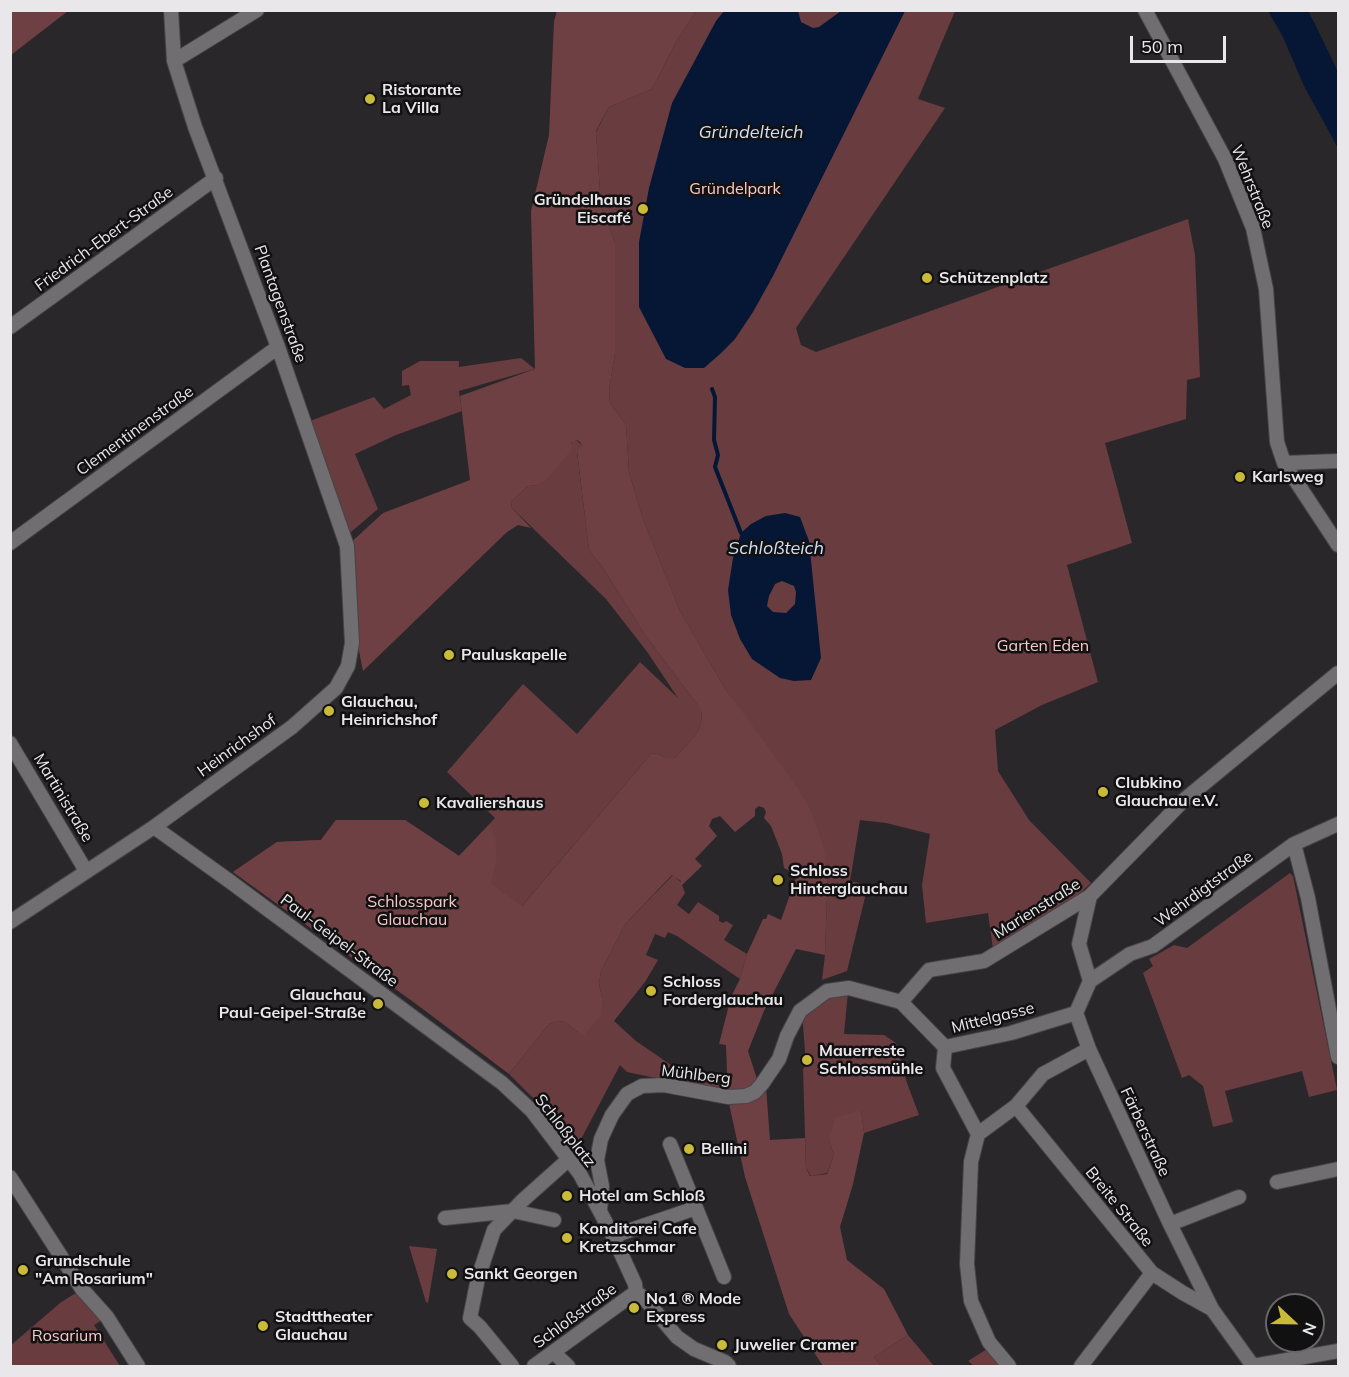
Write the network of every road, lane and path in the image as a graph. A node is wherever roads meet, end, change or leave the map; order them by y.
1 (171, 10) edge
2 (257, 10) edge
3 (1144, 10) edge
4 (174, 61) junction
5 (216, 178) junction
6 (10, 327) edge
7 (278, 347) junction
8 (1338, 461) edge
9 (1284, 463) junction
10 (10, 543) edge
11 (1338, 545) edge
12 (351, 611) joint
13 (1338, 673) edge
14 (10, 742) edge
15 (1338, 824) edge
16 (154, 827) junction
17 (1294, 844) junction
18 (86, 871) junction
19 (1090, 896) junction
20 (10, 922) edge
21 (1090, 981) junction
22 (1333, 997) edge
23 (901, 1002) junction
24 (1076, 1013) junction
25 (945, 1047) junction
26 (1089, 1049) junction
27 (1338, 1057) edge
28 (502, 1083) joint
29 (1016, 1107) junction
30 (978, 1134) junction
31 (670, 1144) dead end
32 (569, 1159) junction
33 (1338, 1169) edge
34 (10, 1177) edge
35 (1277, 1182) dead end
36 (1239, 1197) dead end
37 (696, 1208) junction
38 (600, 1210) junction
39 (513, 1211) junction
40 (445, 1218) dead end
41 (554, 1220) dead end
42 (1170, 1224) junction
43 (613, 1236) junction
44 (1152, 1273) junction
45 (724, 1277) dead end
46 (636, 1292) junction
47 (1212, 1309) junction
48 (1338, 1351) edge
49 (553, 1352) junction
50 (138, 1366) edge
51 (512, 1366) edge
52 (534, 1366) edge
53 (568, 1366) edge
54 (729, 1366) edge
55 (1009, 1366) edge
56 (1081, 1366) edge
57 (1253, 1366) edge

1 - 4 street, Plantagenstraße
2 - 4 street
3 - 9 street, Wehrstraße
4 - 5 street, Plantagenstraße
5 - 6 street, Friedrich-Ebert-Straße
5 - 7 street, Plantagenstraße
7 - 10 street, Clementinenstraße
7 - 12 street, Plantagenstraße
8 - 9 street
9 - 11 street, Wehrstraße
12 - 16 street, Heinrichshof
13 - 19 street, Marienstraße
14 - 18 street, Martinistraße
15 - 17 street, Wehrdigtstraße
16 - 18 street, Heinrichshof
16 - 28 street, Paul-Geipel-Straße
17 - 21 street, Wehrdigtstraße
17 - 22 street
18 - 20 street, Heinrichshof
19 - 21 street
19 - 23 street, Marienstraße
21 - 24 street
22 - 27 street
23 - 25 street, Mittelgasse
23 - 38 street, Mühlberg
24 - 25 street, Mittelgasse
24 - 26 street, Färberstraße
25 - 30 street
26 - 29 street
26 - 42 street, Färberstraße
28 - 32 street, Schloßplatz
29 - 30 street
29 - 44 street, Breite Straße
30 - 55 street
31 - 37 street
32 - 38 street, Schloßplatz
32 - 39 street
33 - 35 street
34 - 50 street
36 - 42 street
37 - 43 street
37 - 45 street
38 - 43 street, Schloßplatz
39 - 40 street
39 - 41 street
39 - 51 street
42 - 47 street, Färberstraße
43 - 46 street, Schloßplatz
44 - 47 street, Breite Straße
44 - 56 street
46 - 49 street, Schloßstraße
46 - 54 street, Schloßplatz
47 - 57 street, Färberstraße
48 - 57 street
49 - 52 street, Schloßstraße
49 - 53 street

